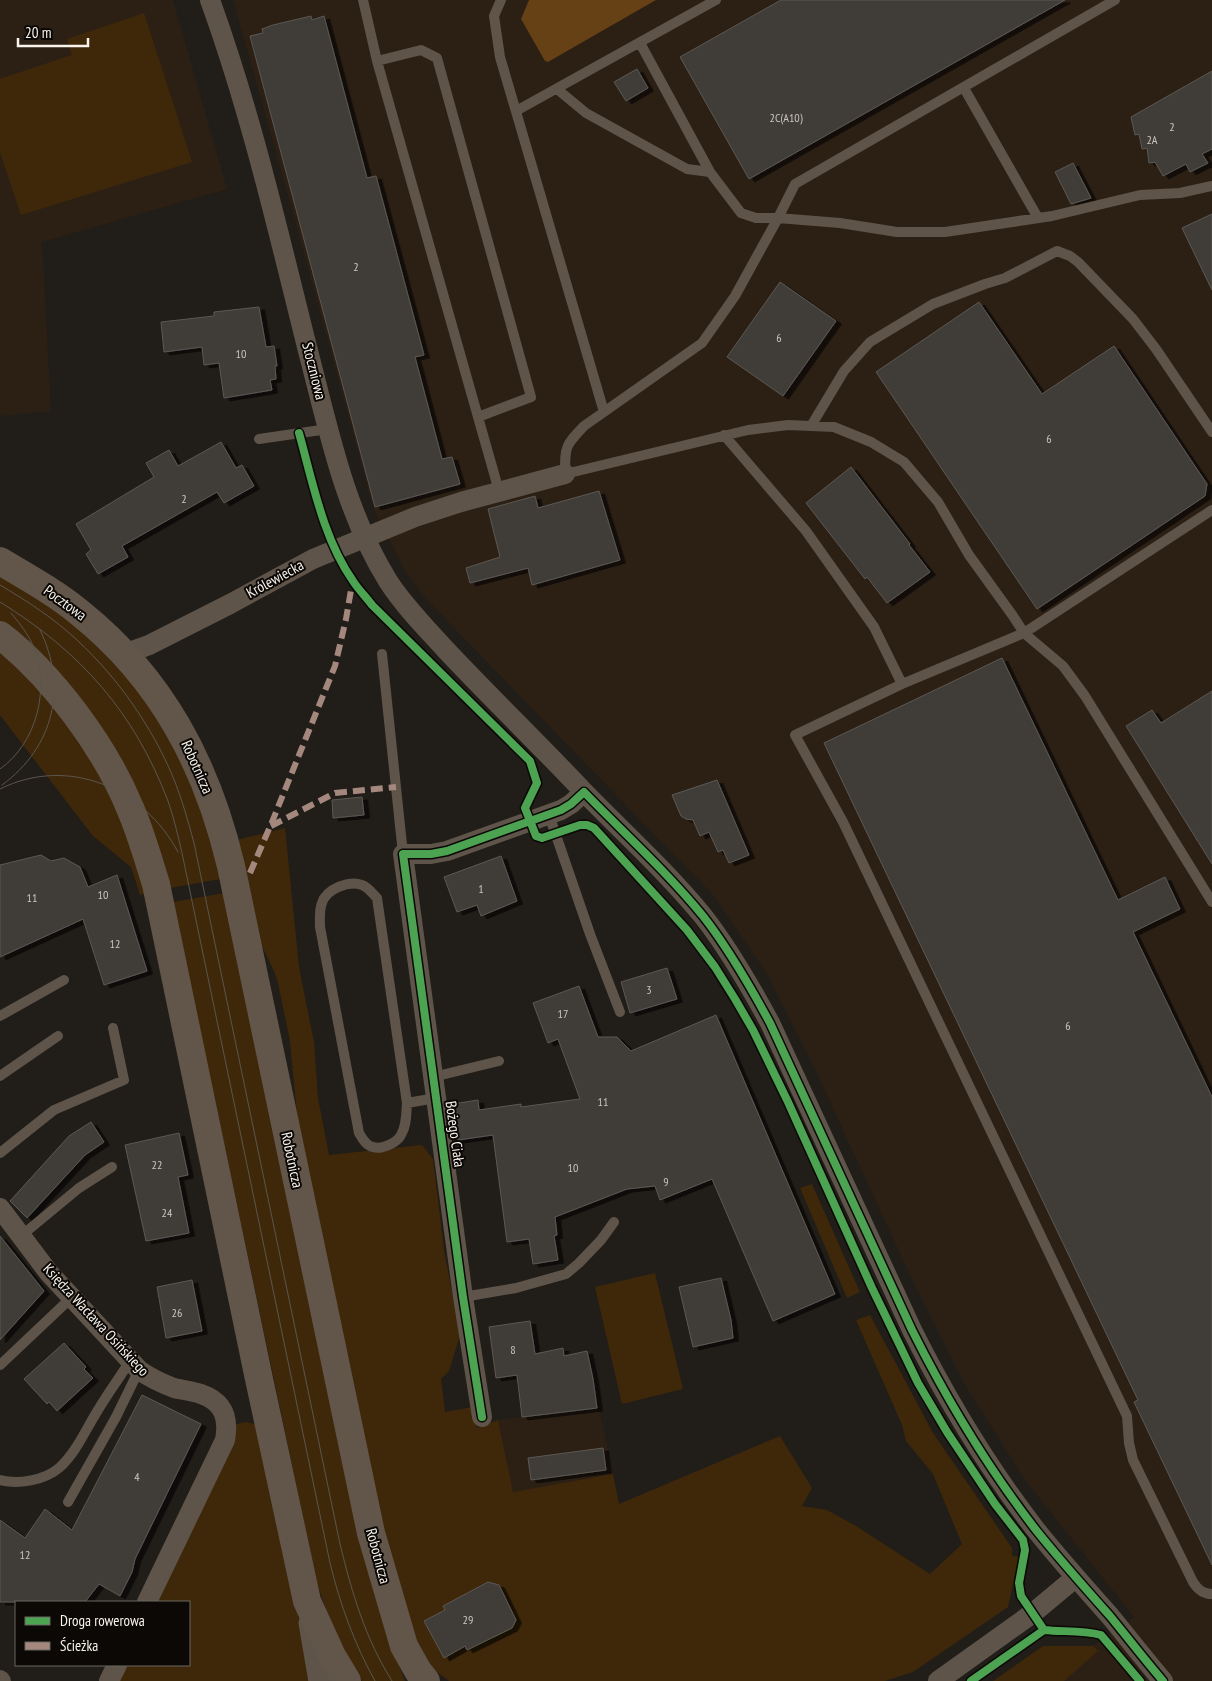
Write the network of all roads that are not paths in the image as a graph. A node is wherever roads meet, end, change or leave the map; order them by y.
1 (210, 0) edge
2 (363, 0) edge
3 (501, 0) edge
4 (716, 0) edge
5 (1115, 0) edge
6 (640, 43) junction
7 (377, 61) junction
8 (964, 88) junction
9 (557, 89) junction
10 (516, 111) junction
11 (710, 172) junction
12 (1212, 186) edge
13 (778, 218) junction
14 (1038, 218) junction
15 (604, 412) junction
16 (478, 417) junction
17 (1208, 418) edge
18 (811, 426) junction
19 (328, 429) junction
20 (1212, 432) edge
21 (724, 435) junction
22 (259, 439) dead end
23 (565, 474) junction
24 (499, 491) junction
25 (1212, 510) edge
26 (365, 537) junction
27 (0, 561) edge
28 (1024, 633) junction
29 (0, 635) edge
30 (124, 654) junction
31 (382, 654) dead end
32 (902, 684) junction
33 (582, 795) junction
34 (549, 815) junction
35 (403, 854) junction
36 (1212, 902) edge
37 (64, 980) dead end
38 (620, 1012) dead end
39 (0, 1016) edge
40 (113, 1028) dead end
41 (58, 1036) dead end
42 (499, 1061) dead end
43 (0, 1076) edge
44 (434, 1077) junction
45 (436, 1098) junction
46 (407, 1103) junction
47 (0, 1153) edge
48 (112, 1167) dead end
49 (0, 1208) edge
50 (614, 1222) dead end
51 (21, 1236) junction
52 (463, 1297) junction
53 (71, 1298) junction
54 (0, 1364) edge
55 (135, 1366) junction
56 (482, 1417) dead end
57 (0, 1480) edge
58 (68, 1502) dead end
59 (1074, 1578) junction
60 (1212, 1594) edge
61 (147, 1601) edge
62 (308, 1601) junction
63 (116, 1666) edge
64 (109, 1681) edge
65 (321, 1681) edge
66 (347, 1681) edge
67 (426, 1681) edge
68 (938, 1681) edge
69 (1163, 1681) edge

1 - 19 street, Stoczniowa
2 - 7 lane
3 - 10 lane
4 - 6 lane
5 - 8 lane
6 - 9 lane
6 - 11 lane
7 - 16 lane
7 - 16 lane
8 - 13 lane
8 - 14 lane
9 - 10 lane
9 - 11 lane
10 - 15 lane
11 - 13 lane
12 - 14 lane
13 - 14 lane
13 - 15 lane
15 - 23 lane
16 - 24 lane
17 - 18 lane
17 - 20 lane
18 - 21 lane
18 - 28 lane
19 - 22 lane
19 - 26 street, Stoczniowa
21 - 23 lane
21 - 32 lane
23 - 24 street
24 - 26 street
25 - 28 lane
26 - 30 street, Królewiecka
26 - 33 street, Stoczniowa
27 - 30 main road, Pocztowa
28 - 32 lane
28 - 36 lane
29 - 62 main road
30 - 67 main road, Robotnicza
31 - 35 lane
32 - 60 lane
33 - 34 street
33 - 59 street, Stoczniowa
34 - 35 street
34 - 38 lane
35 - 44 street, Bożego Ciała
37 - 39 lane
40 - 47 lane
41 - 43 lane
42 - 44 lane
44 - 45 street, Bożego Ciała
45 - 46 lane
45 - 52 street, Bożego Ciała
46 - 46 lane
48 - 51 lane
49 - 51 street, Księdza Wacława Osińskiego
50 - 52 lane
51 - 53 street, Księdza Wacława Osińskiego
52 - 56 street, Bożego Ciała
53 - 54 lane
53 - 55 street, Księdza Wacława Osińskiego
55 - 57 lane
55 - 58 lane
55 - 61 street, Księdza Wacława Osińskiego
59 - 68 street
59 - 69 street, Stoczniowa
62 - 65 street
62 - 66 main road
63 - 64 street

